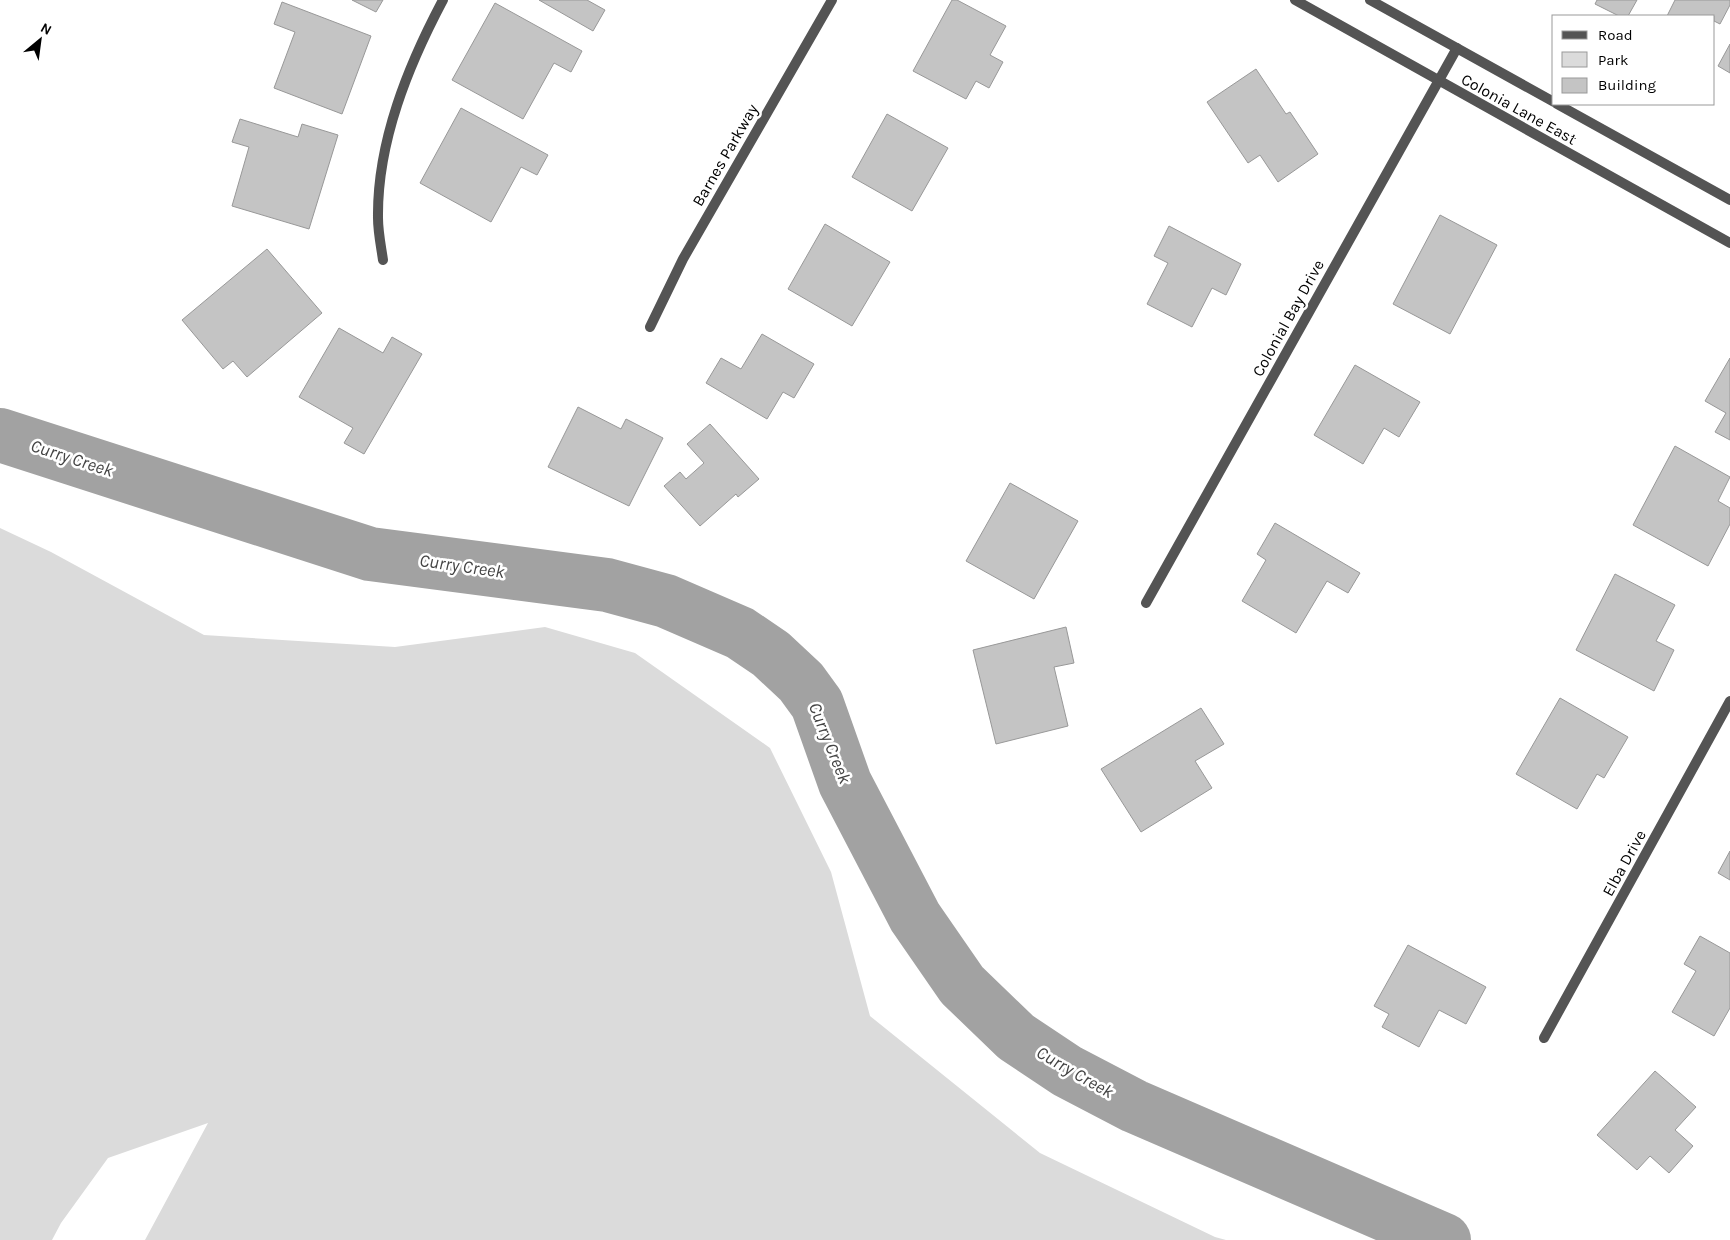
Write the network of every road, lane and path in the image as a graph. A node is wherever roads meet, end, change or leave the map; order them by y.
1 (443, 0) edge
2 (832, 0) edge
3 (1295, 0) edge
4 (1370, 0) edge
5 (1457, 48) junction
6 (1438, 81) junction
7 (1552, 101) edge
8 (1559, 105) edge
9 (1730, 200) edge
10 (1730, 243) edge
11 (383, 260) dead end
12 (650, 327) dead end
13 (1146, 603) dead end
14 (1730, 701) edge
15 (1544, 1038) dead end

1 - 11 street
2 - 12 street, Barnes Parkway
3 - 6 street, Colonia Lane East
4 - 5 street, Colonia Lane East
5 - 6 street, Colonial Bay Drive
5 - 7 street, Colonia Lane East
6 - 10 street, Colonia Lane East
6 - 13 street, Colonial Bay Drive
8 - 9 street, Colonia Lane East
14 - 15 street, Elba Drive

